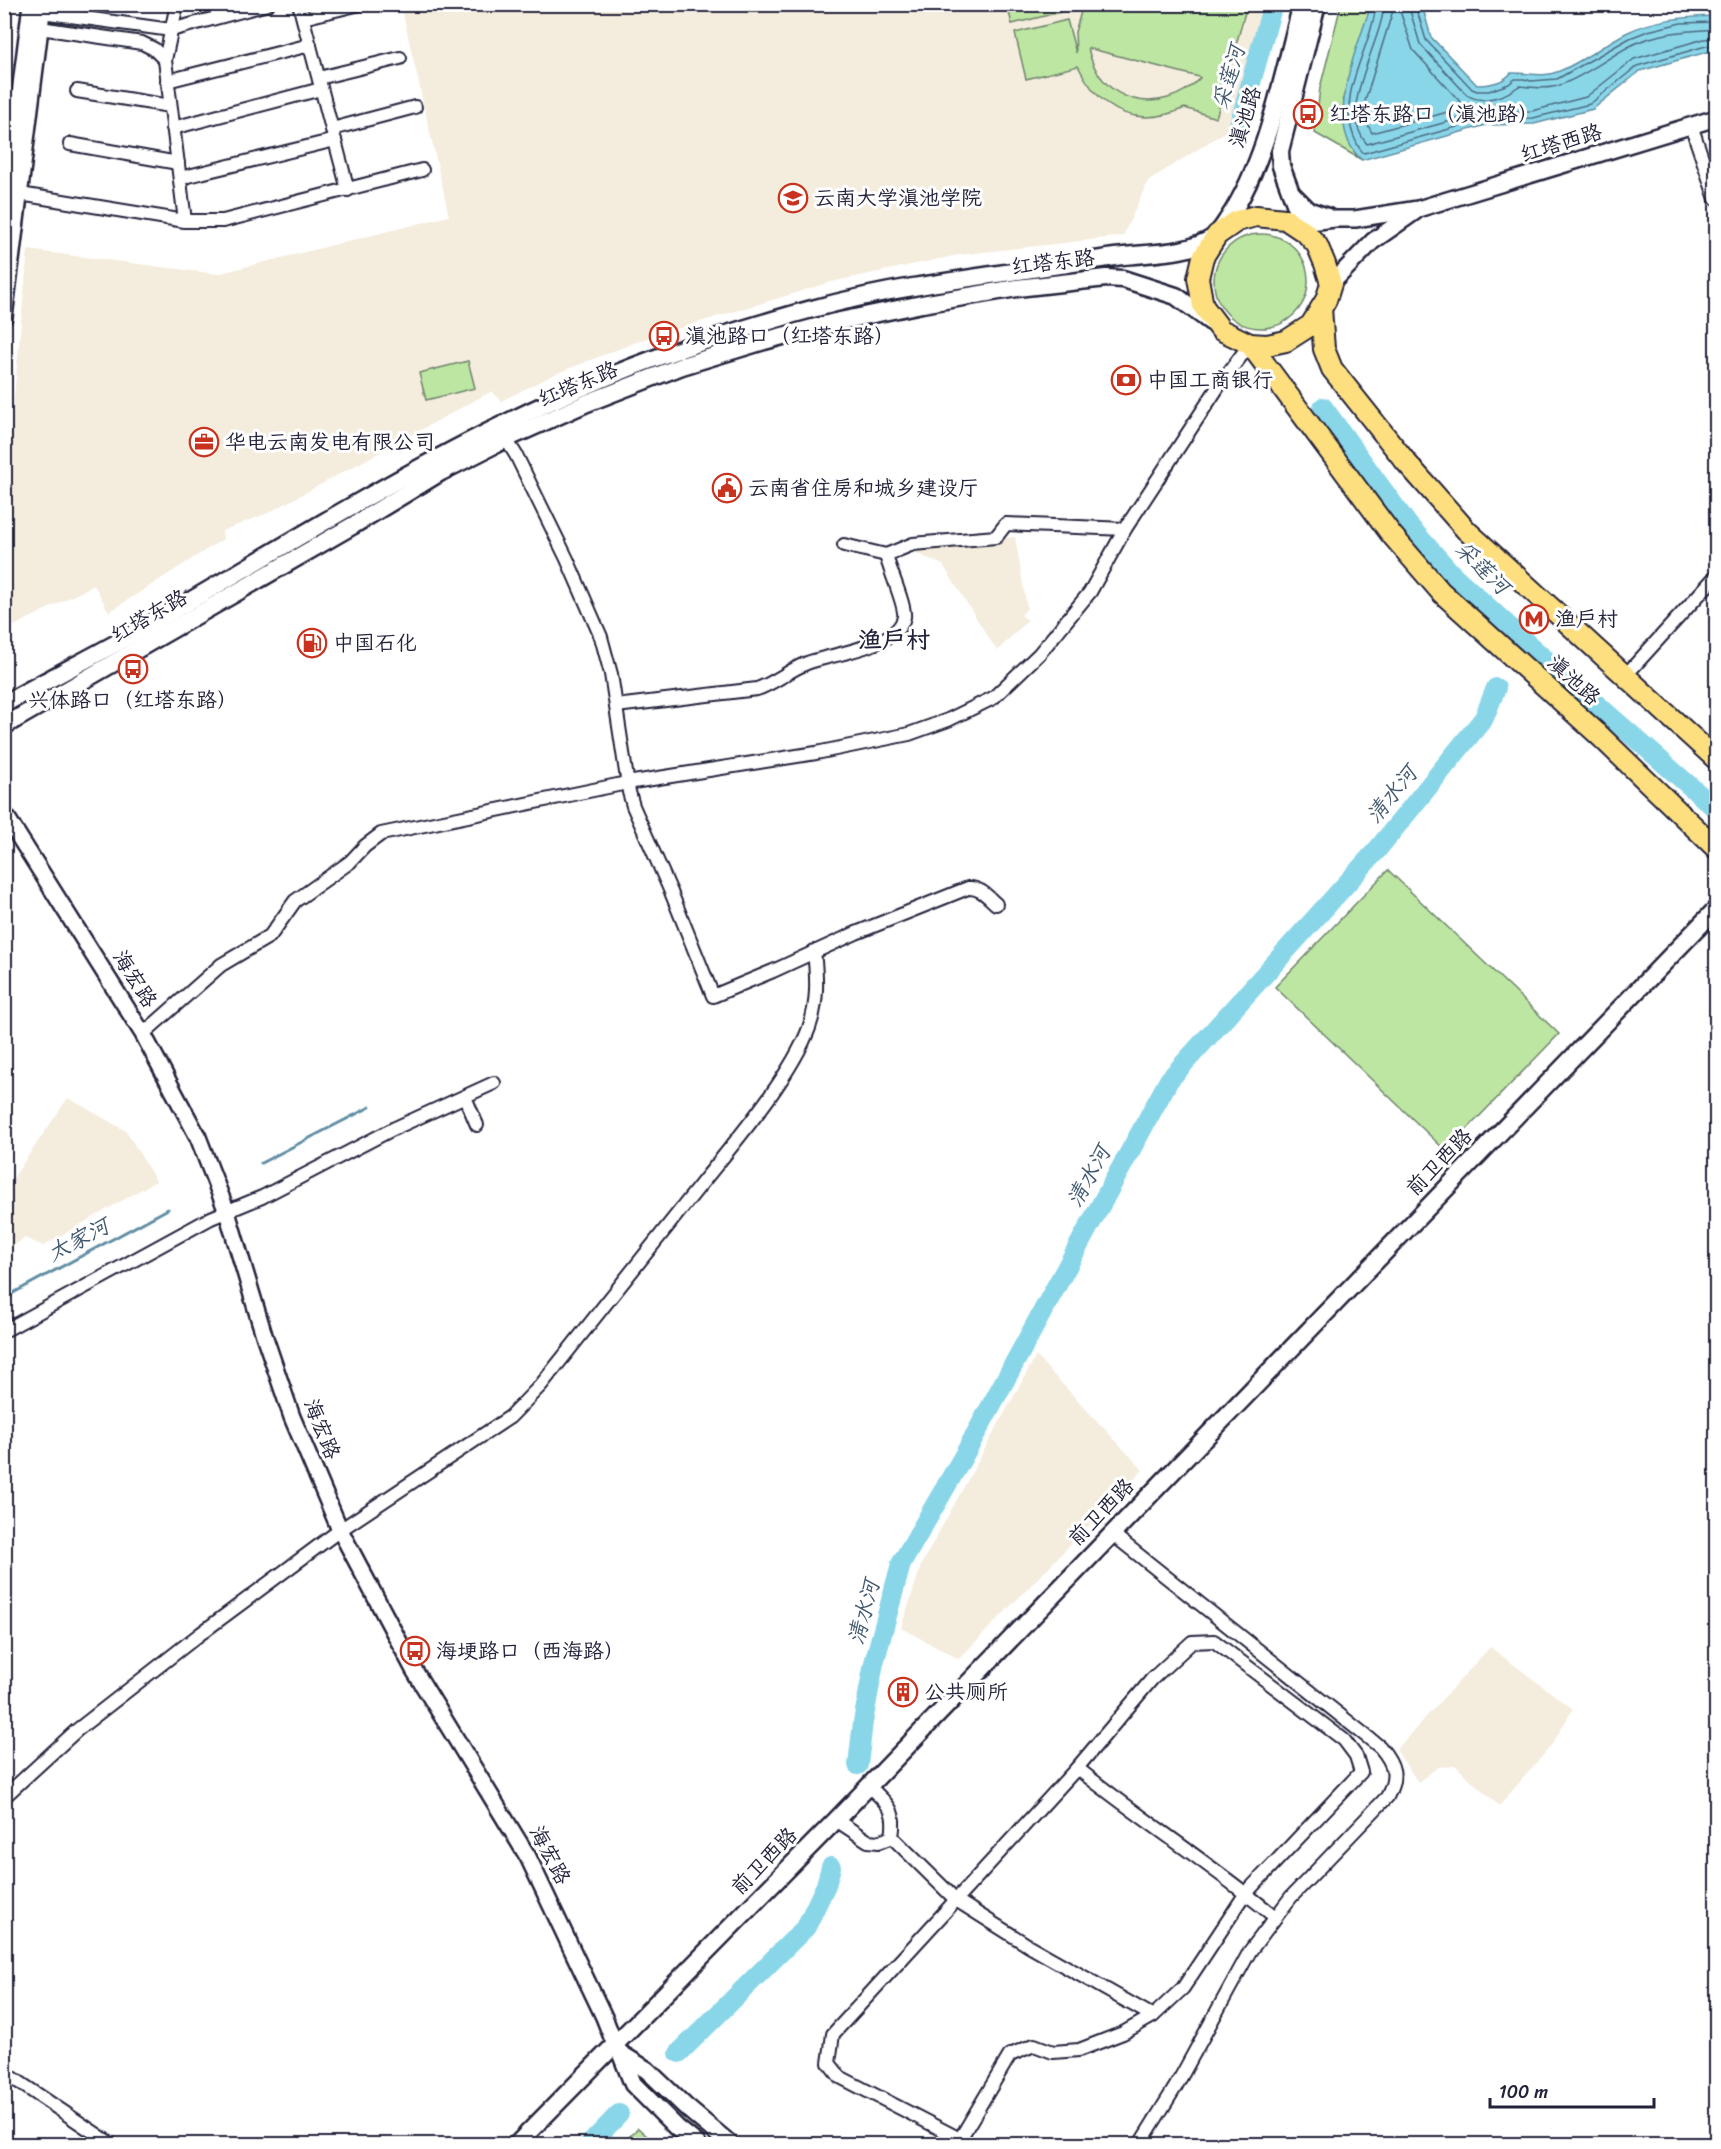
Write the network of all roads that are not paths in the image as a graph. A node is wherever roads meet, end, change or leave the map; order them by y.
1 (177, 4) edge
2 (268, 4) edge
3 (299, 4) edge
4 (360, 4) edge
5 (1302, 4) edge
6 (1317, 4) edge
7 (37, 13) edge
8 (303, 18) junction
9 (171, 30) junction
10 (310, 45) junction
11 (400, 58) dead end
12 (165, 60) junction
13 (167, 81) junction
14 (320, 83) junction
15 (77, 91) dead end
16 (170, 106) junction
17 (415, 107) dead end
18 (1716, 118) edge
19 (1691, 125) junction
20 (173, 128) junction
21 (334, 135) junction
22 (70, 144) dead end
23 (14, 159) edge
24 (177, 163) junction
25 (422, 170) dead end
26 (180, 178) junction
27 (348, 190) junction
28 (1290, 192) junction
29 (20, 194) junction
30 (1716, 199) edge
31 (1418, 209) junction
32 (1335, 219) junction
33 (185, 221) junction
34 (4, 223) edge
35 (1300, 226) junction
36 (1217, 235) junction
37 (1330, 284) junction
38 (5, 307) edge
39 (1321, 308) junction
40 (1221, 330) junction
41 (1250, 344) junction
42 (506, 439) junction
43 (1125, 529) junction
44 (844, 544) dead end
45 (886, 555) junction
46 (1716, 576) edge
47 (1625, 676) junction
48 (4, 704) edge
49 (616, 706) junction
50 (4, 726) edge
51 (1716, 759) edge
52 (627, 783) junction
53 (4, 813) edge
54 (1716, 849) edge
55 (996, 904) dead end
56 (1716, 909) edge
57 (1716, 924) edge
58 (814, 951) junction
59 (143, 1034) junction
60 (494, 1083) dead end
61 (465, 1097) junction
62 (477, 1125) dead end
63 (1457, 1184) junction
64 (227, 1212) junction
65 (4, 1331) edge
66 (340, 1530) junction
67 (1115, 1537) junction
68 (1077, 1768) junction
69 (872, 1789) junction
70 (4, 1797) edge
71 (840, 1823) junction
72 (892, 1837) junction
73 (1246, 1893) junction
74 (956, 1900) junction
75 (1275, 1917) junction
76 (1153, 2016) junction
77 (618, 2050) junction
78 (4, 2072) edge
79 (966, 2142) edge
80 (111, 2145) edge
81 (518, 2145) edge
82 (533, 2145) edge
83 (697, 2145) edge
84 (730, 2145) edge
85 (1140, 2145) edge

1 - 9 street
2 - 9 street
3 - 8 street
4 - 8 street
5 - 36 main road, 滇池路
6 - 28 main road, 滇池路
7 - 9 street
7 - 12 street
7 - 23 street
8 - 10 street
9 - 12 street
10 - 13 street
10 - 14 street
11 - 14 street
12 - 13 street
13 - 16 street
14 - 20 street
14 - 21 street
15 - 16 street
16 - 20 street
17 - 21 street
18 - 19 street, 红塔西路
19 - 30 street
19 - 31 street, 红塔西路
20 - 24 street
21 - 26 street
21 - 27 street
22 - 24 street
23 - 29 street
23 - 34 street
24 - 26 street
25 - 27 street
26 - 33 street
27 - 33 street
28 - 32 street
28 - 35 main road, 滇池路
29 - 33 street
29 - 38 street
31 - 32 street
31 - 37 street
32 - 35 street
35 - 36 main road
35 - 37 main road
36 - 40 main road
36 - 48 main road, 红塔东路
37 - 39 main road
39 - 41 main road
39 - 47 main road, 滇池路
40 - 41 main road
40 - 42 main road, 红塔东路
41 - 43 street
41 - 54 main road, 滇池路
42 - 49 street
42 - 50 main road, 红塔东路
43 - 45 street
43 - 52 street
44 - 45 street
45 - 49 street
46 - 47 street
47 - 51 main road, 滇池路
49 - 52 street
52 - 58 street
52 - 59 street
53 - 59 street, 海宏路
55 - 58 street
56 - 63 main road, 前卫西路
57 - 63 main road, 前卫西路
58 - 66 street
59 - 64 street, 海宏路
60 - 61 street
61 - 62 street
61 - 64 street
63 - 67 main road, 前卫西路
64 - 65 street
64 - 66 street, 海宏路
66 - 70 street
66 - 77 street, 海宏路
67 - 69 main road, 前卫西路
67 - 75 street
68 - 73 street
68 - 73 street
68 - 74 street
69 - 71 main road, 前卫西路
69 - 72 street
71 - 72 street
71 - 77 main road, 前卫西路
72 - 74 street
73 - 75 street
73 - 76 street
74 - 76 street
74 - 79 street
75 - 85 street
76 - 79 street
77 - 81 main road, 前卫西路
77 - 82 main road, 前卫西路
77 - 83 main road, 海宏路
77 - 84 main road
78 - 80 street

